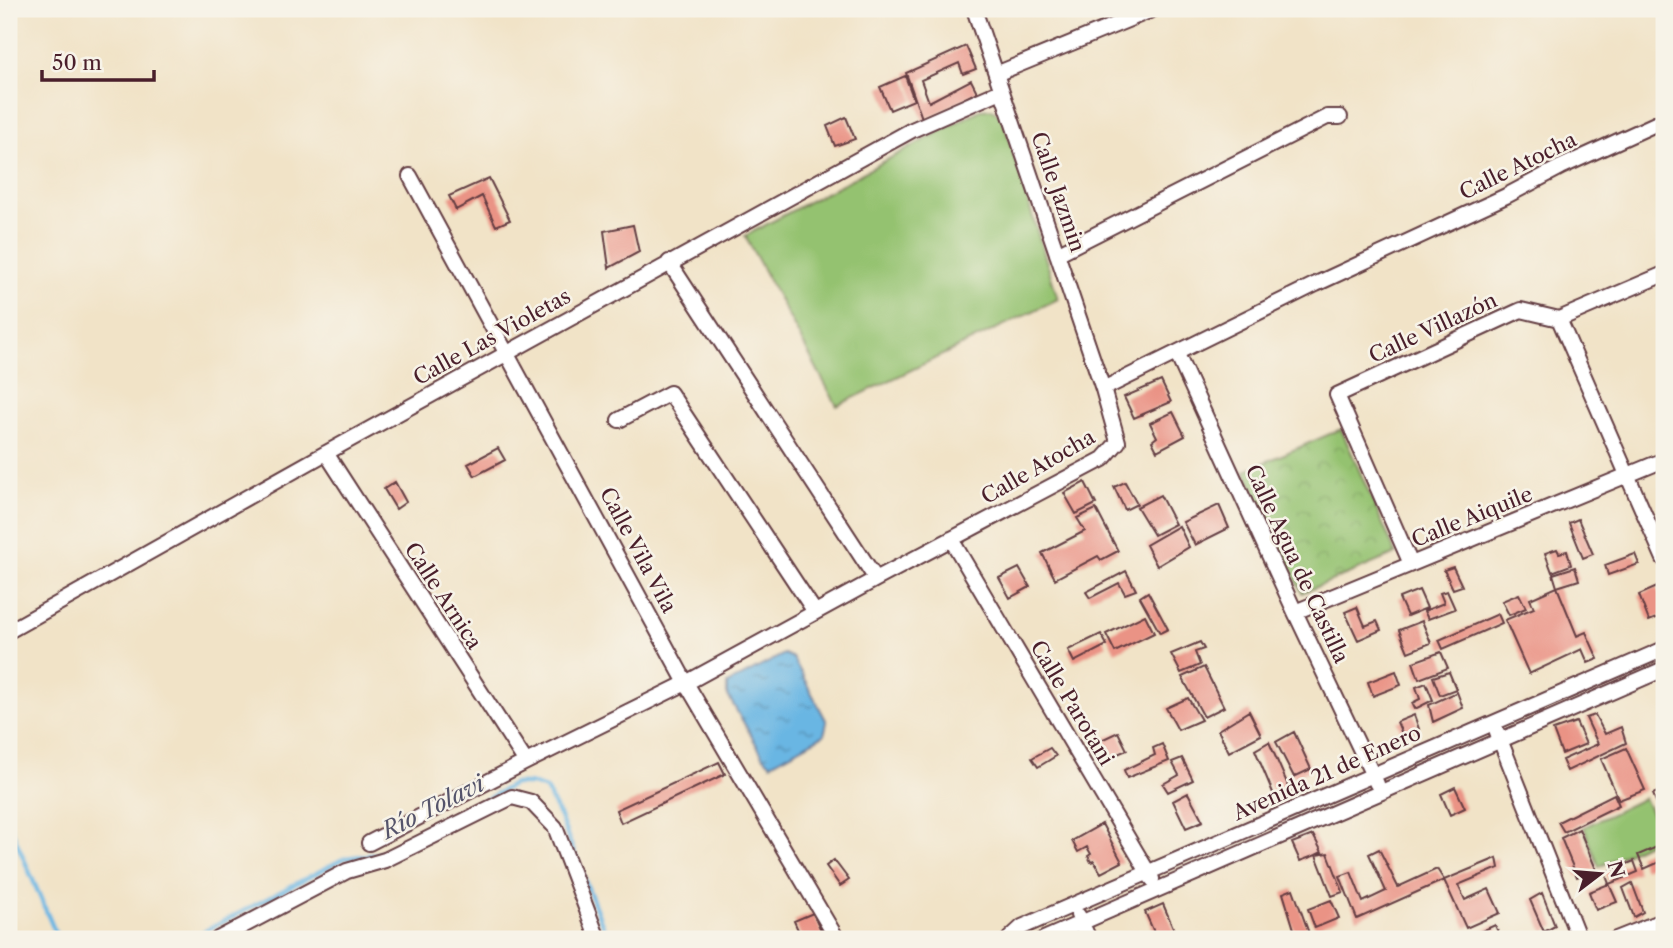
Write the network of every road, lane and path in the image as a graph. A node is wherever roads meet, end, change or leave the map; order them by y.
1 (974, 9) edge
2 (1154, 9) edge
3 (996, 74) junction
4 (1002, 91) junction
5 (1340, 117) dead end
6 (1664, 120) edge
7 (410, 176) dead end
8 (1057, 254) junction
9 (669, 262) junction
10 (1664, 274) edge
11 (1559, 319) junction
12 (508, 354) junction
13 (1177, 354) junction
14 (1103, 389) junction
15 (619, 420) dead end
16 (326, 453) junction
17 (1664, 460) edge
18 (1628, 476) junction
19 (951, 539) junction
20 (1664, 559) edge
21 (1411, 564) junction
22 (876, 579) junction
23 (815, 612) junction
24 (1295, 612) junction
25 (9, 631) edge
26 (1664, 649) edge
27 (1664, 669) edge
28 (686, 683) junction
29 (1492, 722) junction
30 (1500, 739) junction
31 (526, 762) junction
32 (1374, 776) junction
33 (1380, 792) junction
34 (369, 843) dead end
35 (1148, 873) junction
36 (1158, 889) junction
37 (1075, 905) junction
38 (1664, 920) edge
39 (1081, 923) junction
40 (218, 939) edge
41 (598, 939) edge
42 (837, 939) edge
43 (1009, 939) edge
44 (1044, 939) edge
45 (1088, 939) edge
46 (1579, 939) edge
47 (1616, 939) edge

1 - 3 street, Calle Jazmin
2 - 3 street
3 - 4 street, Calle Jazmin
4 - 8 street, Calle Jazmin
4 - 9 street, Calle Las Violetas
5 - 8 street
6 - 13 street, Calle Atocha
7 - 12 street, Calle Vila Vila
8 - 14 street, Calle Jazmin
9 - 12 street, Calle Las Violetas
9 - 22 street
10 - 11 street
11 - 18 street
11 - 21 street, Calle Villazón
12 - 16 street, Calle Las Violetas
12 - 28 street, Calle Vila Vila
13 - 14 street, Calle Atocha
13 - 24 street, Calle Agua de Castilla
14 - 19 street, Calle Atocha
15 - 23 street
16 - 25 street, Calle Las Violetas
16 - 31 street, Calle Arnica
17 - 18 street, Calle Aiquile
18 - 20 street
18 - 21 street, Calle Aiquile
19 - 22 street, Calle Atocha
19 - 35 street, Calle Parotani
21 - 24 street, Calle Aiquile
22 - 23 street, Calle Atocha
23 - 28 street, Calle Atocha
24 - 32 street, Calle Agua de Castilla
26 - 29 street, Avenida 21 de Enero
27 - 30 street, Avenida 21 de Enero
28 - 31 street, Calle Atocha
28 - 42 street, Calle Vila Vila
29 - 30 street
29 - 32 street, Avenida 21 de Enero
30 - 33 street, Avenida 21 de Enero
30 - 46 street
31 - 34 street, Calle Atocha
32 - 33 street, Calle Agua de Castilla
32 - 35 street, Avenida 21 de Enero
33 - 36 street, Avenida 21 de Enero
35 - 36 street, Calle Parotani
35 - 37 street, Avenida 21 de Enero
36 - 39 street, Avenida 21 de Enero
37 - 39 street
37 - 43 street, Avenida 21 de Enero
38 - 47 street
39 - 44 street, Avenida 21 de Enero
39 - 45 street
40 - 41 street

